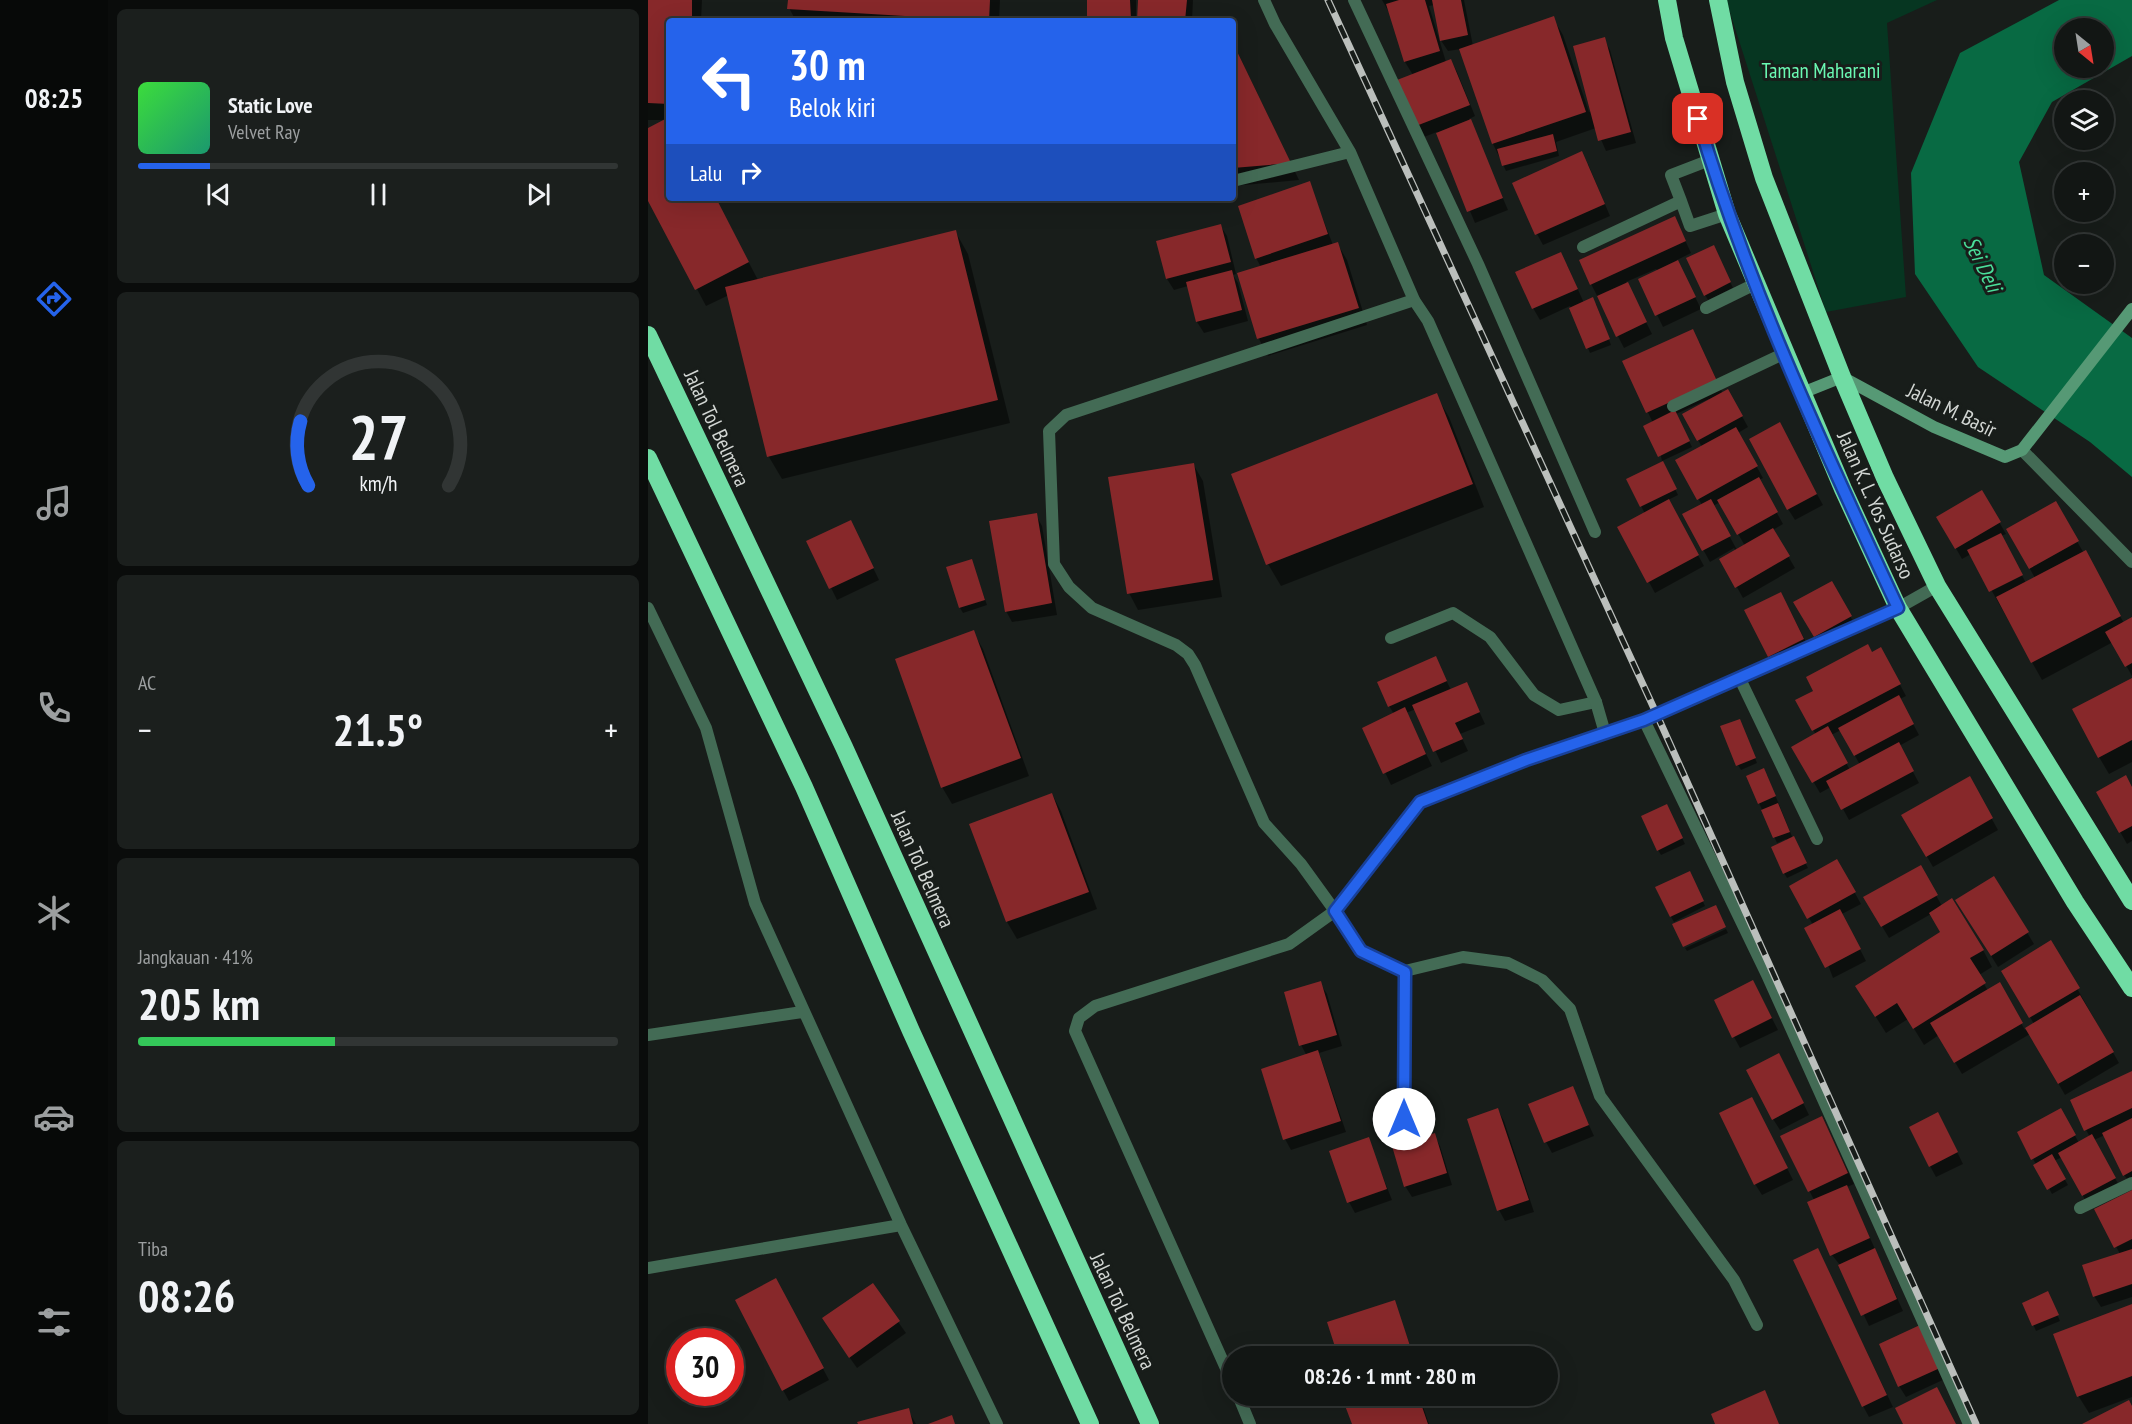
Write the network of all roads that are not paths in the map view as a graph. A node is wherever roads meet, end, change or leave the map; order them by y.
1 (1264, 0) edge
2 (1354, 0) edge
3 (1667, 0) edge
4 (1718, 0) edge
5 (1350, 152) junction
6 (1710, 160) junction
7 (1236, 180) edge
8 (1681, 201) junction
9 (1727, 214) junction
10 (1583, 247) dead end
11 (1755, 284) junction
12 (1414, 300) junction
13 (1706, 308) dead end
14 (2132, 309) edge
15 (648, 335) edge
16 (1785, 353) junction
17 (1842, 377) junction
18 (1802, 393) junction
19 (1673, 406) dead end
20 (2022, 450) junction
21 (648, 458) edge
22 (1595, 532) dead end
23 (2132, 562) edge
24 (1937, 586) junction
25 (648, 608) edge
26 (1898, 608) junction
27 (1391, 638) dead end
28 (1740, 679) junction
29 (1596, 702) junction
30 (1644, 720) junction
31 (1605, 733) junction
32 (1817, 839) dead end
33 (2132, 901) edge
34 (1335, 911) junction
35 (1405, 972) junction
36 (2132, 988) edge
37 (802, 1012) junction
38 (648, 1035) edge
39 (1404, 1119) dead end
40 (2132, 1183) edge
41 (2080, 1208) dead end
42 (901, 1225) junction
43 (648, 1268) edge
44 (1757, 1325) dead end
45 (1222, 1359) edge
46 (1243, 1406) edge
47 (997, 1424) edge
48 (1090, 1424) edge
49 (1150, 1424) edge
50 (1250, 1424) edge
51 (1970, 1424) edge

1 - 5 street
2 - 22 street
3 - 6 highway, Jalan K. L. Yos Sudarso
4 - 17 highway, Jalan K. L. Yos Sudarso
5 - 7 street
5 - 12 street
6 - 8 street
6 - 9 highway, Jalan K. L. Yos Sudarso
8 - 9 street
8 - 10 street
9 - 11 highway, Jalan K. L. Yos Sudarso
11 - 13 street
11 - 16 highway, Jalan K. L. Yos Sudarso
12 - 29 street
12 - 34 street
14 - 20 main road, Jalan M. Basir
15 - 49 highway, Jalan Tol Belmera
16 - 18 highway, Jalan K. L. Yos Sudarso
16 - 19 street
17 - 18 main road
17 - 20 main road, Jalan M. Basir
17 - 24 highway, Jalan K. L. Yos Sudarso
18 - 26 highway, Jalan K. L. Yos Sudarso
20 - 23 street
21 - 48 highway
24 - 26 street
24 - 33 highway, Jalan K. L. Yos Sudarso
25 - 37 street
26 - 28 street
26 - 36 highway, Jalan K. L. Yos Sudarso
27 - 29 street
28 - 30 street
28 - 32 street
29 - 31 street
30 - 31 street
30 - 51 street
31 - 34 street
34 - 35 street
34 - 45 street
35 - 39 street
35 - 44 street
37 - 38 street
37 - 42 street
40 - 41 street
42 - 43 street
42 - 47 street
46 - 50 street

